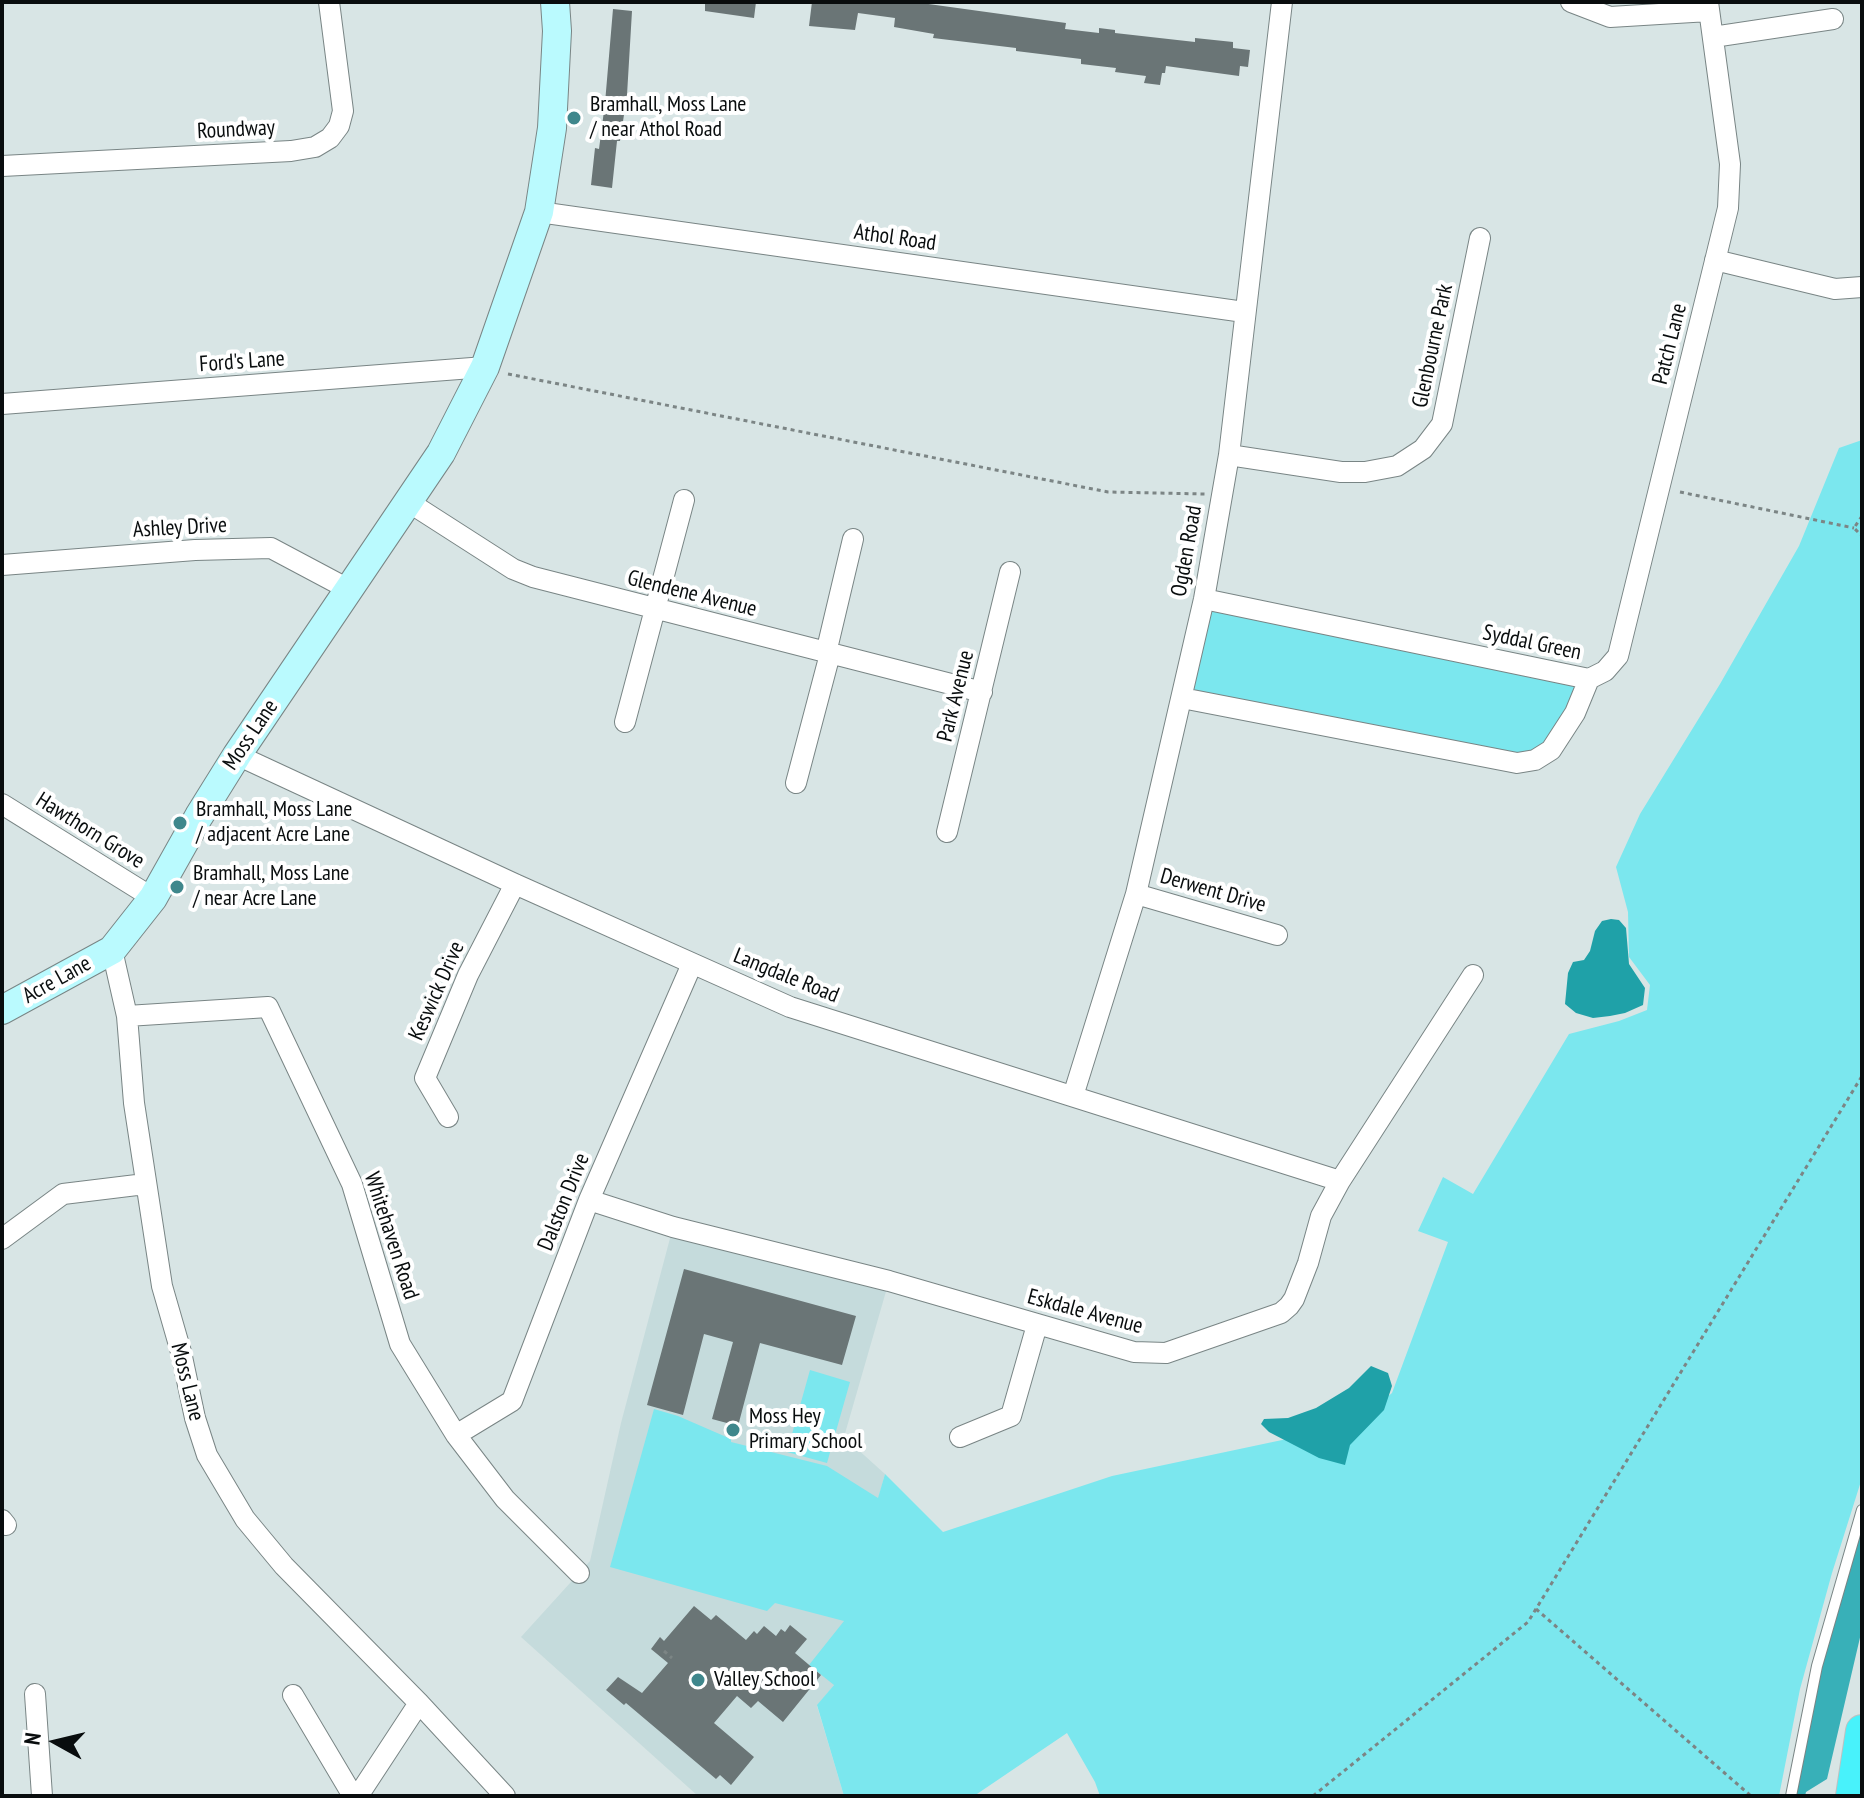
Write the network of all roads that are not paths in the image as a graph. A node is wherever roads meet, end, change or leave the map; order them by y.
1 (329, 2) edge
2 (555, 2) edge
3 (1282, 2) edge
4 (1571, 2) edge
5 (1709, 7) edge
6 (1833, 19) dead end
7 (1713, 37) junction
8 (2, 166) edge
9 (539, 212) junction
10 (1480, 238) dead end
11 (1715, 260) junction
12 (1862, 287) edge
13 (1244, 312) junction
14 (485, 368) junction
15 (2, 404) edge
16 (1229, 455) junction
17 (684, 500) dead end
18 (407, 501) junction
19 (853, 539) dead end
20 (2, 565) edge
21 (1010, 572) dead end
22 (350, 590) junction
23 (1204, 599) junction
24 (655, 609) junction
25 (828, 654) junction
26 (1589, 679) junction
27 (982, 692) junction
28 (1182, 698) junction
29 (625, 722) dead end
30 (237, 755) junction
31 (796, 783) dead end
32 (2, 804) edge
33 (947, 832) dead end
34 (515, 884) junction
35 (1136, 894) junction
36 (153, 898) junction
37 (1277, 935) dead end
38 (112, 950) junction
39 (692, 964) junction
40 (1473, 975) dead end
41 (2, 1010) edge
42 (127, 1016) junction
43 (1073, 1096) junction
44 (448, 1117) dead end
45 (1340, 1181) junction
46 (145, 1184) junction
47 (589, 1200) junction
48 (2, 1239) edge
49 (1037, 1325) junction
50 (456, 1435) junction
51 (960, 1437) dead end
52 (1862, 1510) edge
53 (579, 1573) dead end
54 (35, 1694) dead end
55 (293, 1695) dead end
56 (419, 1703) junction
57 (1862, 1731) edge
58 (42, 1796) edge
59 (355, 1796) edge
60 (505, 1796) edge
61 (1791, 1796) edge
62 (1852, 1796) edge

1 - 8 street, Roundway
2 - 9 main road, Moss Lane
3 - 13 street, Ogden Road
4 - 5 street
5 - 7 street, Patch Lane
6 - 7 street
7 - 11 street, Patch Lane
9 - 13 street, Athol Road
9 - 14 main road, Moss Lane
10 - 16 street, Glenbourne Park
11 - 12 street
11 - 26 street, Patch Lane
13 - 16 street, Ogden Road
14 - 15 street, Ford's Lane
14 - 18 main road, Moss Lane
16 - 23 street, Ogden Road
17 - 24 street
18 - 22 main road, Moss Lane
18 - 24 street, Glendene Avenue
19 - 25 street
20 - 22 street, Ashley Drive
21 - 27 street, Park Avenue
22 - 30 main road, Moss Lane
23 - 26 street, Syddal Green
23 - 28 street, Ogden Road
24 - 25 street, Glendene Avenue
24 - 29 street
25 - 27 street, Glendene Avenue
25 - 31 street
26 - 28 street, Syddal Green
27 - 33 street, Park Avenue
28 - 35 street, Ogden Road
30 - 34 street, Langdale Road
30 - 36 main road, Moss Lane
32 - 36 street, Hawthorn Grove
34 - 39 street, Langdale Road
34 - 44 street, Keswick Drive
35 - 37 street, Derwent Drive
35 - 43 street, Ogden Road
36 - 38 main road, Moss Lane
38 - 41 main road, Acre Lane
38 - 42 street, Moss Lane
39 - 43 street, Langdale Road
39 - 47 street, Dalston Drive
40 - 45 street, Eskdale Avenue
42 - 46 street, Moss Lane
42 - 50 street, Whitehaven Road
43 - 45 street, Langdale Road
45 - 49 street, Eskdale Avenue
46 - 48 street
46 - 56 street, Moss Lane
47 - 49 street, Eskdale Avenue
47 - 50 street, Dalston Drive
49 - 51 street
50 - 53 street, Whitehaven Road
52 - 61 lane
54 - 58 street
55 - 59 street
56 - 59 street
56 - 60 street, Moss Lane
57 - 62 highway

